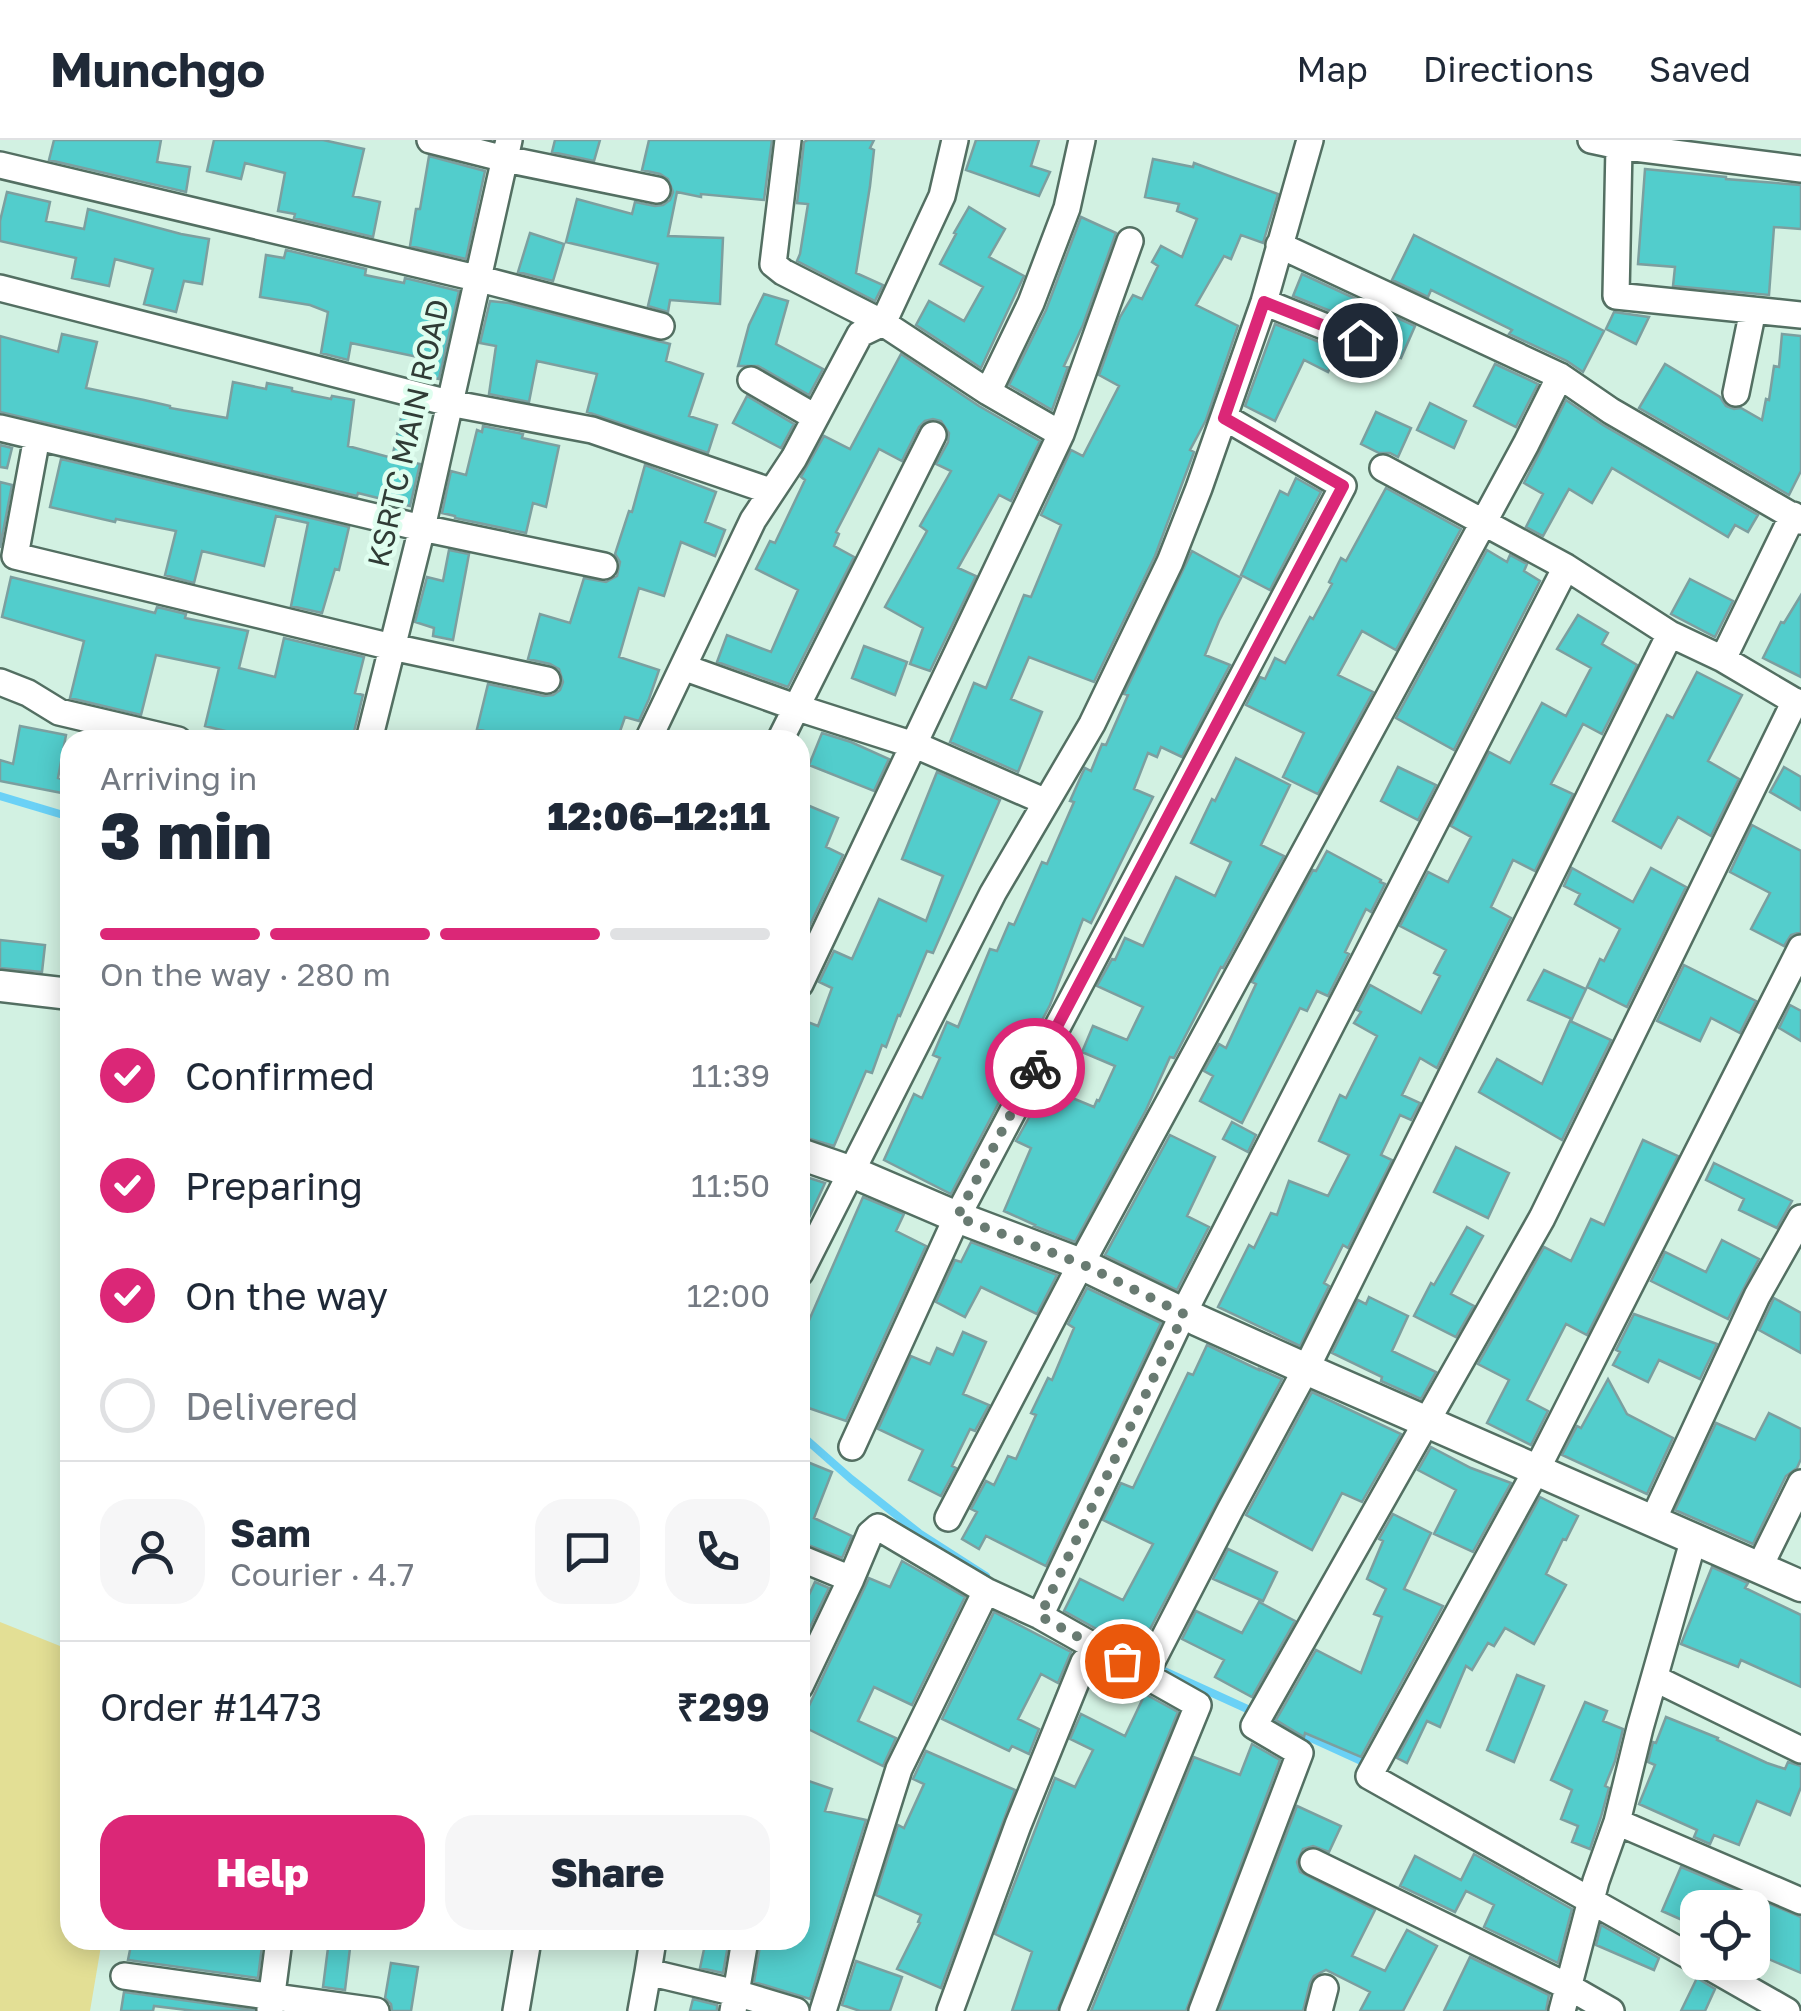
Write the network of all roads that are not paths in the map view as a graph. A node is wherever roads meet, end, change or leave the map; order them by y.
1 (430, 140) edge
2 (788, 140) edge
3 (955, 140) edge
4 (1082, 140) edge
5 (1591, 140) edge
6 (1305, 141) edge
7 (1620, 143) edge
8 (507, 149) edge
9 (0, 166) edge
10 (1801, 169) edge
11 (657, 190) dead end
12 (1130, 241) dead end
13 (1279, 246) junction
14 (476, 278) junction
15 (0, 288) edge
16 (1264, 302) junction
17 (1753, 310) junction
18 (1801, 315) edge
19 (883, 323) junction
20 (661, 326) dead end
21 (1360, 340) dead end
22 (1560, 376) junction
23 (752, 380) dead end
24 (988, 392) junction
25 (1736, 393) dead end
26 (449, 403) junction
27 (816, 417) junction
28 (1224, 418) junction
29 (0, 428) edge
30 (1061, 434) junction
31 (933, 435) dead end
32 (37, 437) junction
33 (1384, 468) dead end
34 (770, 490) junction
35 (1797, 518) edge
36 (1482, 522) junction
37 (422, 528) junction
38 (604, 566) dead end
39 (1566, 567) junction
40 (1670, 634) junction
41 (392, 646) junction
42 (1723, 659) junction
43 (683, 666) junction
44 (547, 680) dead end
45 (1, 686) edge
46 (1798, 703) edge
47 (795, 707) junction
48 (136, 730) edge
49 (371, 730) edge
50 (653, 730) edge
51 (785, 730) edge
52 (912, 744) junction
53 (1046, 802) junction
54 (1801, 948) edge
55 (810, 963) edge
56 (0, 986) edge
57 (60, 993) edge
58 (810, 1157) edge
59 (852, 1172) junction
60 (957, 1217) junction
61 (1801, 1218) edge
62 (810, 1254) edge
63 (1082, 1264) junction
64 (1184, 1314) junction
65 (1306, 1369) junction
66 (1427, 1420) junction
67 (852, 1447) dead end
68 (1537, 1468) junction
69 (1801, 1482) edge
70 (948, 1518) dead end
71 (1654, 1520) junction
72 (1694, 1538) junction
73 (810, 1562) edge
74 (1760, 1566) junction
75 (851, 1579) junction
76 (1801, 1586) edge
77 (986, 1591) junction
78 (1040, 1616) junction
79 (1098, 1647) junction
80 (810, 1661) edge
81 (1145, 1675) junction
82 (1656, 1678) junction
83 (1801, 1750) edge
84 (1617, 1822) junction
85 (1313, 1862) dead end
86 (1593, 1894) junction
87 (1801, 1902) edge
88 (278, 1950) edge
89 (526, 1950) edge
90 (651, 1950) edge
91 (743, 1950) edge
92 (1680, 1950) edge
93 (648, 1972) junction
94 (124, 1976) dead end
95 (1731, 1980) edge
96 (1565, 1999) edge
97 (734, 2002) edge
98 (270, 2004) edge
99 (376, 2011) edge
100 (516, 2011) edge
101 (641, 2011) edge
102 (796, 2011) edge
103 (823, 2011) edge
104 (950, 2011) edge
105 (1073, 2011) edge
106 (1202, 2011) edge
107 (1610, 2011) edge
108 (1787, 2011) edge

1 - 8 street
2 - 19 street
3 - 19 street
4 - 24 street
5 - 7 street
6 - 13 street
7 - 10 street
7 - 17 street
8 - 11 street
8 - 14 street, KSRTC MAIN ROAD
9 - 14 street
12 - 30 street
13 - 16 street
13 - 22 street
14 - 20 street
14 - 26 street, KSRTC MAIN ROAD
15 - 26 street
16 - 21 street
16 - 28 street
17 - 18 street
17 - 25 street
19 - 24 street
19 - 27 street
22 - 35 street
22 - 36 street
23 - 27 street
24 - 30 street
26 - 34 street
26 - 37 street, KSRTC MAIN ROAD
27 - 34 street
28 - 53 street
28 - 60 street
29 - 32 street
30 - 52 street
31 - 47 street
32 - 37 street
32 - 41 street
33 - 36 street
34 - 43 street
35 - 42 street
36 - 39 street
36 - 63 street
37 - 38 street
37 - 41 street, KSRTC MAIN ROAD
39 - 40 street
39 - 64 street
40 - 42 street
40 - 65 street
41 - 44 street
41 - 49 street, KSRTC MAIN ROAD
42 - 46 street
43 - 47 street
43 - 50 street
45 - 48 street
46 - 66 street
47 - 51 street
47 - 52 street
52 - 53 street
52 - 55 street
53 - 59 street
54 - 68 street
56 - 57 street
58 - 59 street
59 - 60 street
59 - 62 street
60 - 63 street
60 - 67 street
61 - 71 street
63 - 64 street
63 - 70 street
64 - 65 street
64 - 78 street
65 - 66 street
65 - 81 street
66 - 68 street
66 - 106 street
68 - 71 street
68 - 86 street
69 - 74 street
71 - 72 street
72 - 74 street
72 - 82 street
73 - 75 street
74 - 76 street
75 - 77 street
75 - 80 street
77 - 78 street
77 - 103 street
78 - 79 street
79 - 81 street
79 - 104 street
81 - 105 street
82 - 83 street
82 - 84 street
84 - 86 street
84 - 87 street
85 - 96 street
86 - 92 street
86 - 96 street
88 - 98 street
89 - 100 street
90 - 93 street
91 - 97 street
93 - 97 street
93 - 101 street
94 - 98 street
95 - 108 street
96 - 107 street
97 - 102 street
98 - 99 street

